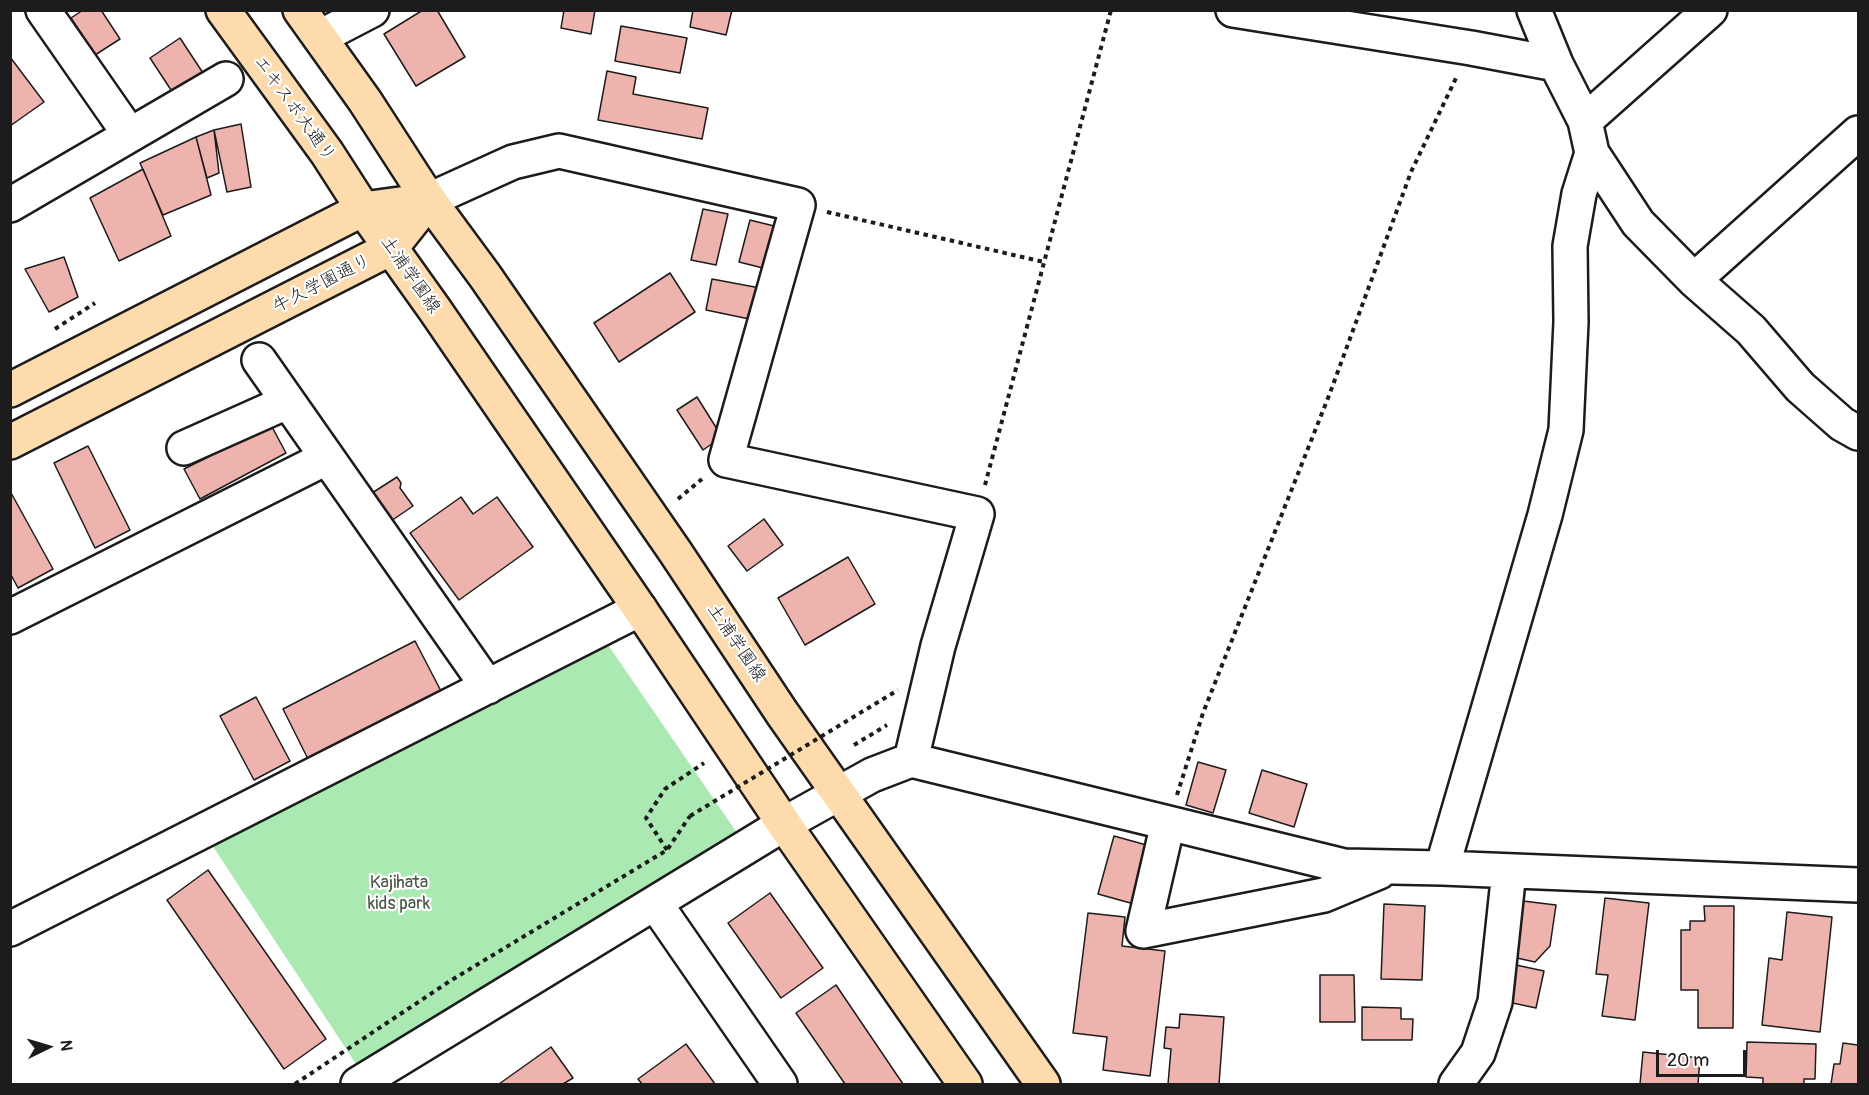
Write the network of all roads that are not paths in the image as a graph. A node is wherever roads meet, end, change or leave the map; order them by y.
1 (43, 10) edge
2 (223, 10) edge
3 (300, 10) edge
4 (372, 10) edge
5 (1233, 10) edge
6 (1710, 10) edge
7 (1537, 12) edge
8 (320, 37) junction
9 (1556, 64) junction
10 (226, 79) dead end
11 (1585, 121) junction
12 (1858, 133) edge
13 (130, 135) junction
14 (1592, 153) junction
15 (429, 200) junction
16 (10, 205) edge
17 (363, 209) junction
18 (392, 249) junction
19 (1694, 280) junction
20 (259, 360) dead end
21 (10, 390) edge
22 (287, 402) junction
23 (1858, 433) edge
24 (10, 442) edge
25 (184, 448) dead end
26 (326, 458) junction
27 (640, 609) junction
28 (10, 617) edge
29 (488, 687) junction
30 (911, 760) junction
31 (839, 795) junction
32 (1168, 823) junction
33 (784, 824) junction
34 (1392, 867) junction
35 (1442, 868) junction
36 (1509, 871) junction
37 (1858, 885) edge
38 (655, 903) junction
39 (10, 929) edge
40 (397, 1075) edge
41 (358, 1084) edge
42 (780, 1084) edge
43 (965, 1084) edge
44 (1042, 1084) edge
45 (1456, 1084) edge

1 - 13 street
2 - 17 main road, エキスポ大通り
3 - 8 main road
4 - 8 street
5 - 9 street
6 - 11 street
7 - 9 street
8 - 15 main road
9 - 11 street
10 - 13 street
11 - 14 street
12 - 19 street
13 - 16 street
14 - 19 street
14 - 35 street
15 - 17 main road
15 - 18 main road, 牛久学園通り
15 - 30 street
15 - 31 main road, 土浦学園線
17 - 18 main road, 土浦学園線
17 - 21 main road
18 - 24 main road, 牛久学園通り
18 - 27 main road, 土浦学園線
19 - 23 street
20 - 22 street
22 - 25 street
22 - 26 street
26 - 28 street
26 - 29 street
27 - 29 street
27 - 33 main road, 土浦学園線
29 - 39 street
30 - 31 street
30 - 32 street
31 - 33 street
31 - 44 main road, 土浦学園線
32 - 34 street
32 - 34 street
33 - 38 street
33 - 43 main road, 土浦学園線
34 - 35 street
35 - 36 street
36 - 37 street
36 - 45 street
38 - 40 street
38 - 42 street
40 - 41 street

